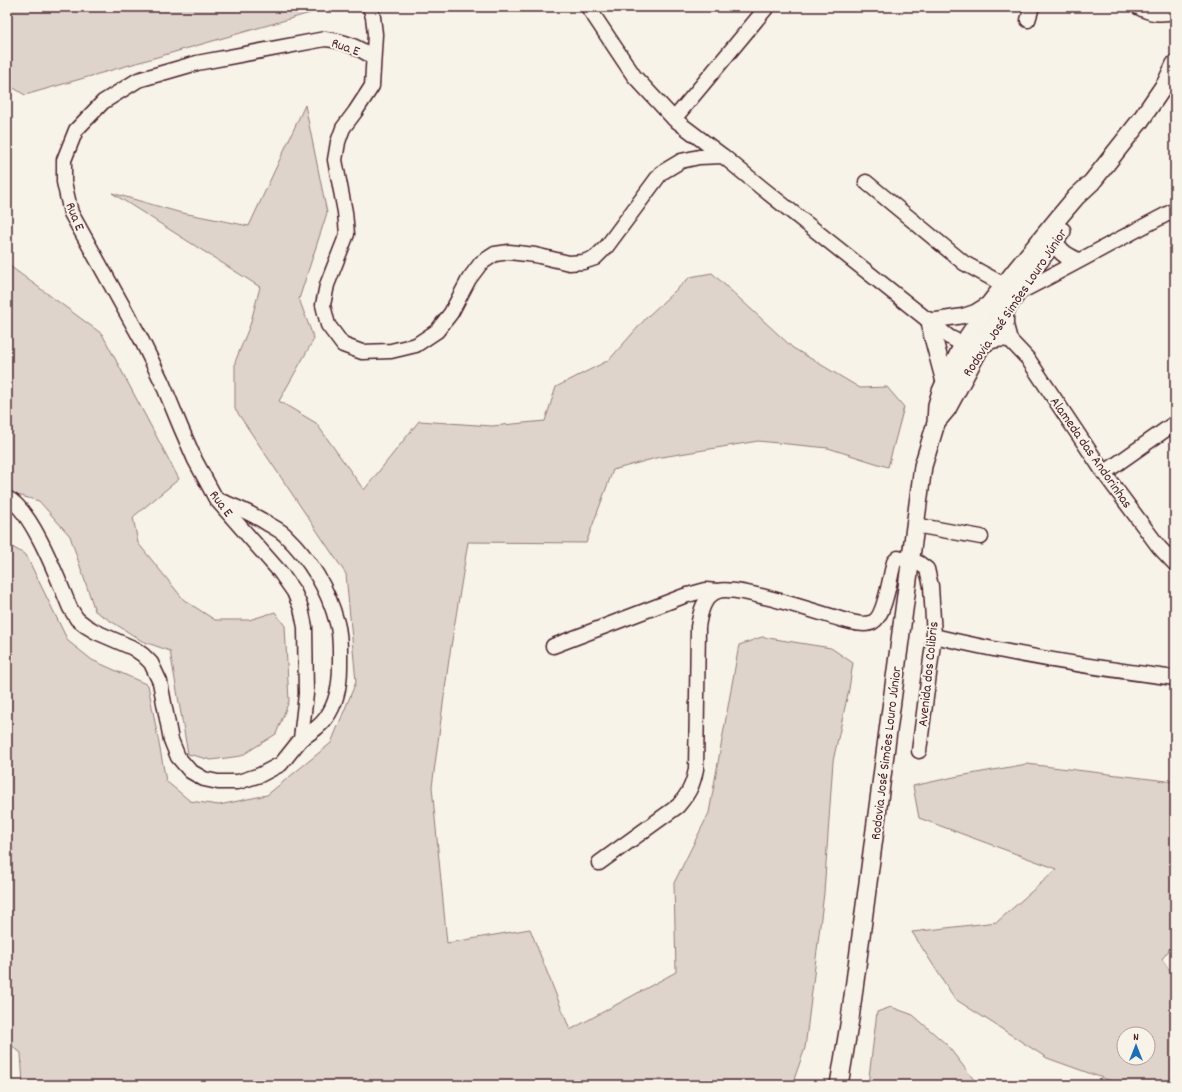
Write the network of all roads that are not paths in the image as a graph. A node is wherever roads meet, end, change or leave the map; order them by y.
1 (370, 7) edge
2 (588, 7) edge
3 (767, 7) edge
4 (1145, 9) edge
5 (1175, 12) edge
6 (373, 57) junction
7 (1175, 64) edge
8 (674, 119) junction
9 (723, 156) junction
10 (866, 182) dead end
11 (1092, 182) junction
12 (1175, 210) edge
13 (1054, 241) junction
14 (1078, 260) junction
15 (1034, 268) junction
16 (1016, 270) junction
17 (1011, 289) junction
18 (991, 302) junction
19 (1006, 311) junction
20 (930, 321) junction
21 (1010, 340) junction
22 (963, 344) junction
23 (980, 348) junction
24 (945, 382) junction
25 (936, 423) junction
26 (1175, 423) edge
27 (1104, 473) junction
28 (7, 498) edge
29 (216, 499) junction
30 (914, 525) junction
31 (981, 537) dead end
32 (910, 560) junction
33 (1175, 564) edge
34 (717, 591) junction
35 (934, 636) junction
36 (553, 646) dead end
37 (1175, 678) edge
38 (301, 739) junction
39 (919, 751) dead end
40 (599, 863) dead end
41 (839, 1085) edge

1 - 6 street
2 - 8 street
3 - 8 street
4 - 5 street
6 - 9 street
6 - 29 street, Rua E
7 - 11 main road, Rodovia José Simões Louro Júnior
8 - 9 street
9 - 20 street
10 - 17 street
11 - 13 main road, Rodovia José Simões Louro Júnior
11 - 16 main road, Rodovia José Simões Louro Júnior
12 - 14 street
13 - 14 main road
13 - 15 main road, Rodovia José Simões Louro Júnior
14 - 15 street
14 - 17 street
15 - 16 street
15 - 17 main road, Rodovia José Simões Louro Júnior
16 - 17 main road, Rodovia José Simões Louro Júnior
17 - 18 main road, Rodovia José Simões Louro Júnior
17 - 19 main road, Rodovia José Simões Louro Júnior
18 - 19 street
18 - 20 street
18 - 22 main road, Rodovia José Simões Louro Júnior
19 - 21 street
19 - 23 main road, Rodovia José Simões Louro Júnior
20 - 22 street
20 - 24 main road
21 - 23 street
21 - 27 street, Alameda das Andorinhas
22 - 23 street
22 - 24 main road, Rodovia José Simões Louro Júnior
23 - 25 main road, Rodovia José Simões Louro Júnior
24 - 25 main road, Rodovia José Simões Louro Júnior
25 - 30 main road, Rodovia José Simões Louro Júnior
26 - 27 street
27 - 33 street, Alameda das Andorinhas
28 - 38 street
29 - 38 street, Rua E
29 - 38 street
30 - 31 street
30 - 32 main road, Rodovia José Simões Louro Júnior
32 - 34 street
32 - 35 street, Avenida dos Colibris
32 - 41 main road, Rodovia José Simões Louro Júnior
34 - 36 street
34 - 40 street
35 - 37 street
35 - 39 street, Avenida dos Colibris

